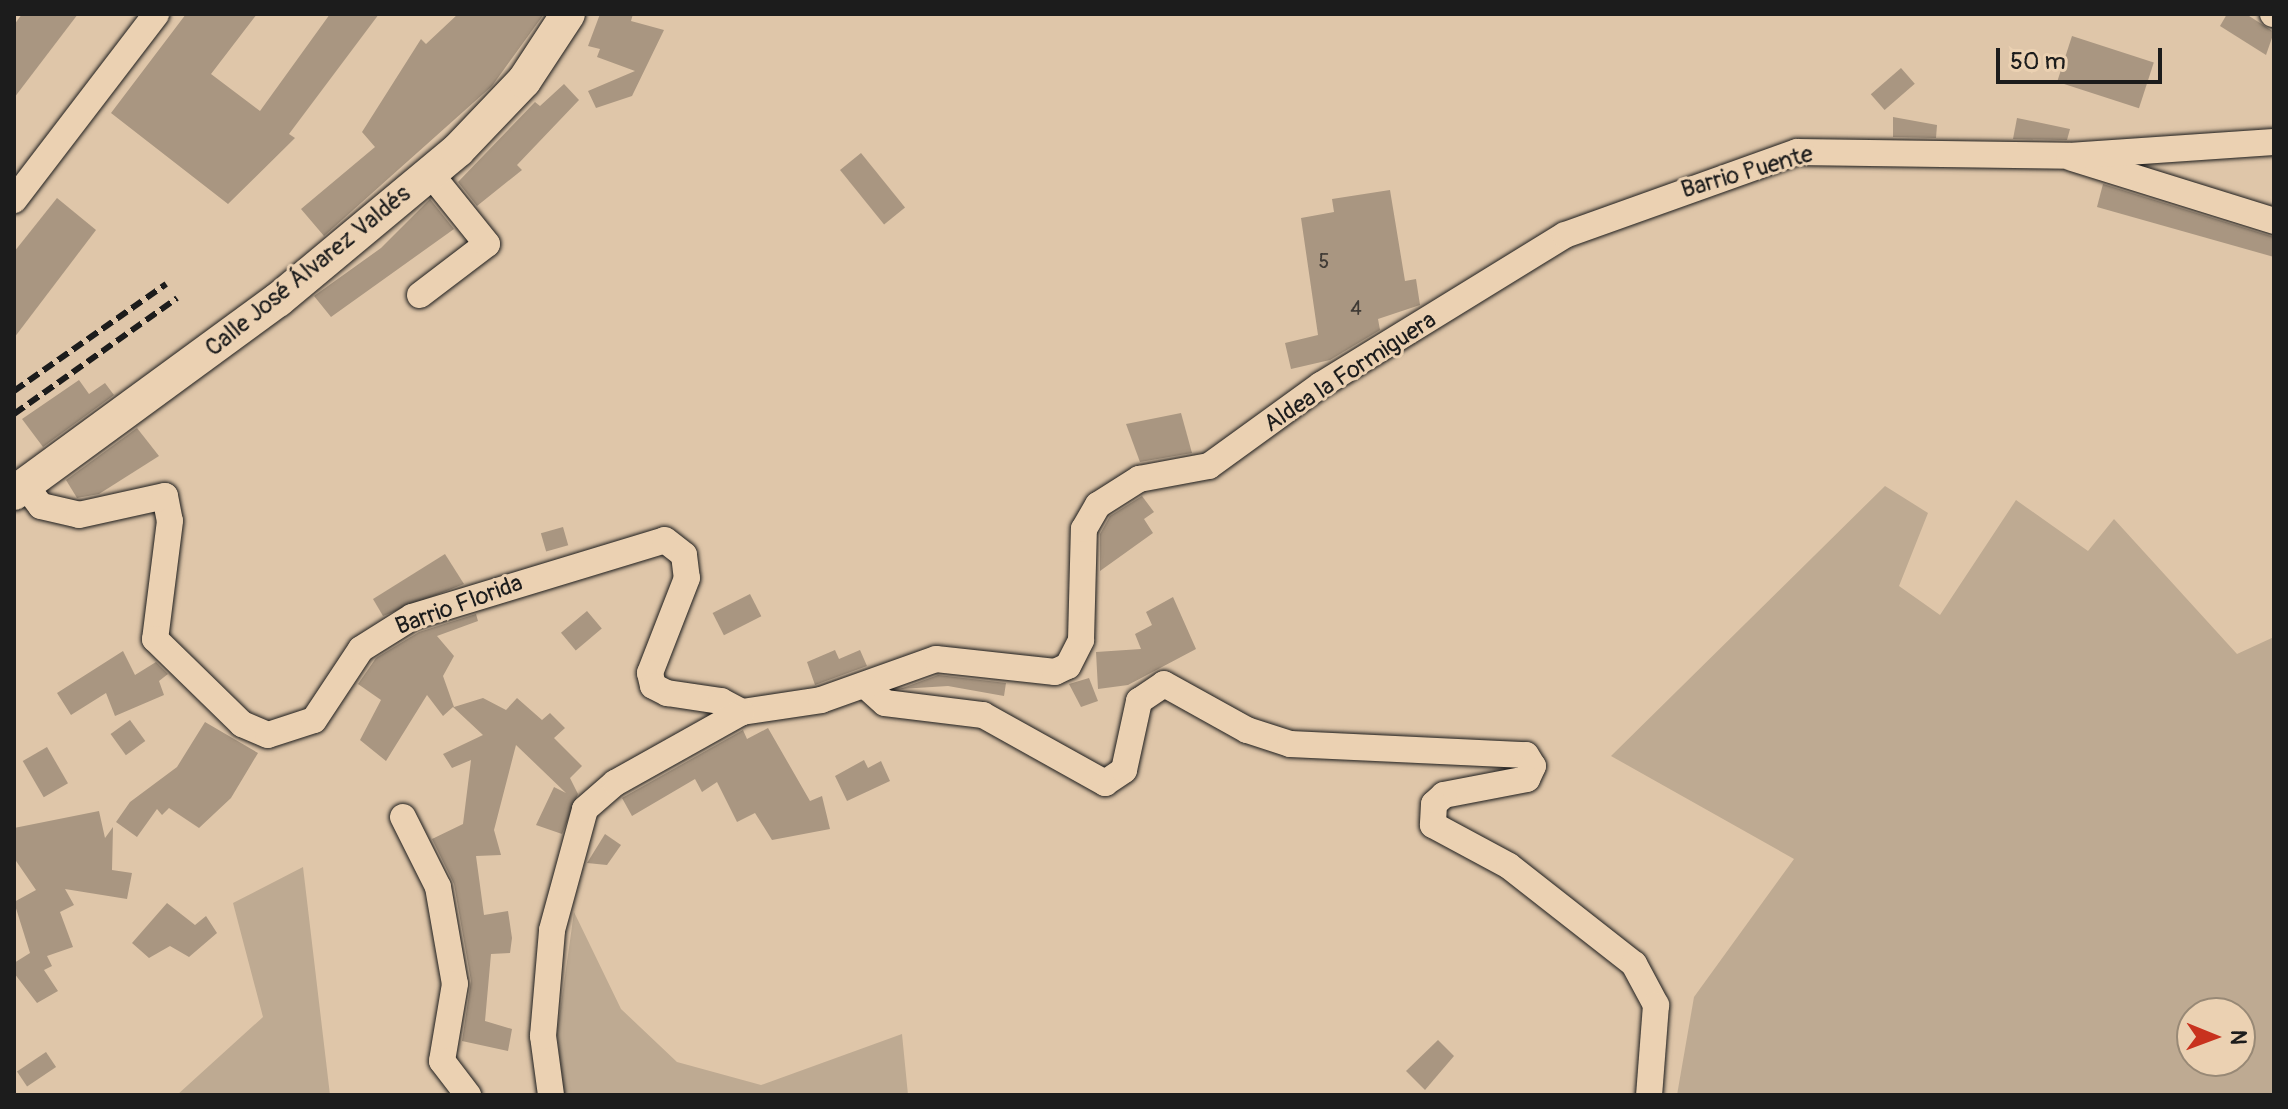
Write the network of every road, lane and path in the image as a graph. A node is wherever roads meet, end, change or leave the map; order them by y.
1 (156, 14) edge
2 (568, 14) edge
3 (2274, 142) edge
4 (2069, 156) junction
5 (430, 173) junction
6 (14, 200) edge
7 (2274, 221) edge
8 (420, 295) dead end
9 (1452, 305) joint
10 (20, 489) edge
11 (665, 540) joint
12 (866, 686) junction
13 (742, 712) junction
14 (403, 817) dead end
15 (468, 1095) edge
16 (551, 1095) edge
17 (1649, 1095) edge

1 - 6 street
2 - 5 street, Calle José Álvarez Valdés
3 - 4 street, Barrio Puente
4 - 7 street, Barrio Puente
4 - 9 street, Barrio Puente
5 - 8 street
5 - 10 street, Calle José Álvarez Valdés
9 - 12 street, Aldea la Formiguera
10 - 11 street, Barrio Florida
11 - 13 street, Aldea la Formiguera
12 - 13 street, Aldea la Formiguera
12 - 17 street
13 - 16 street, Aldea la Formiguera
14 - 15 street

